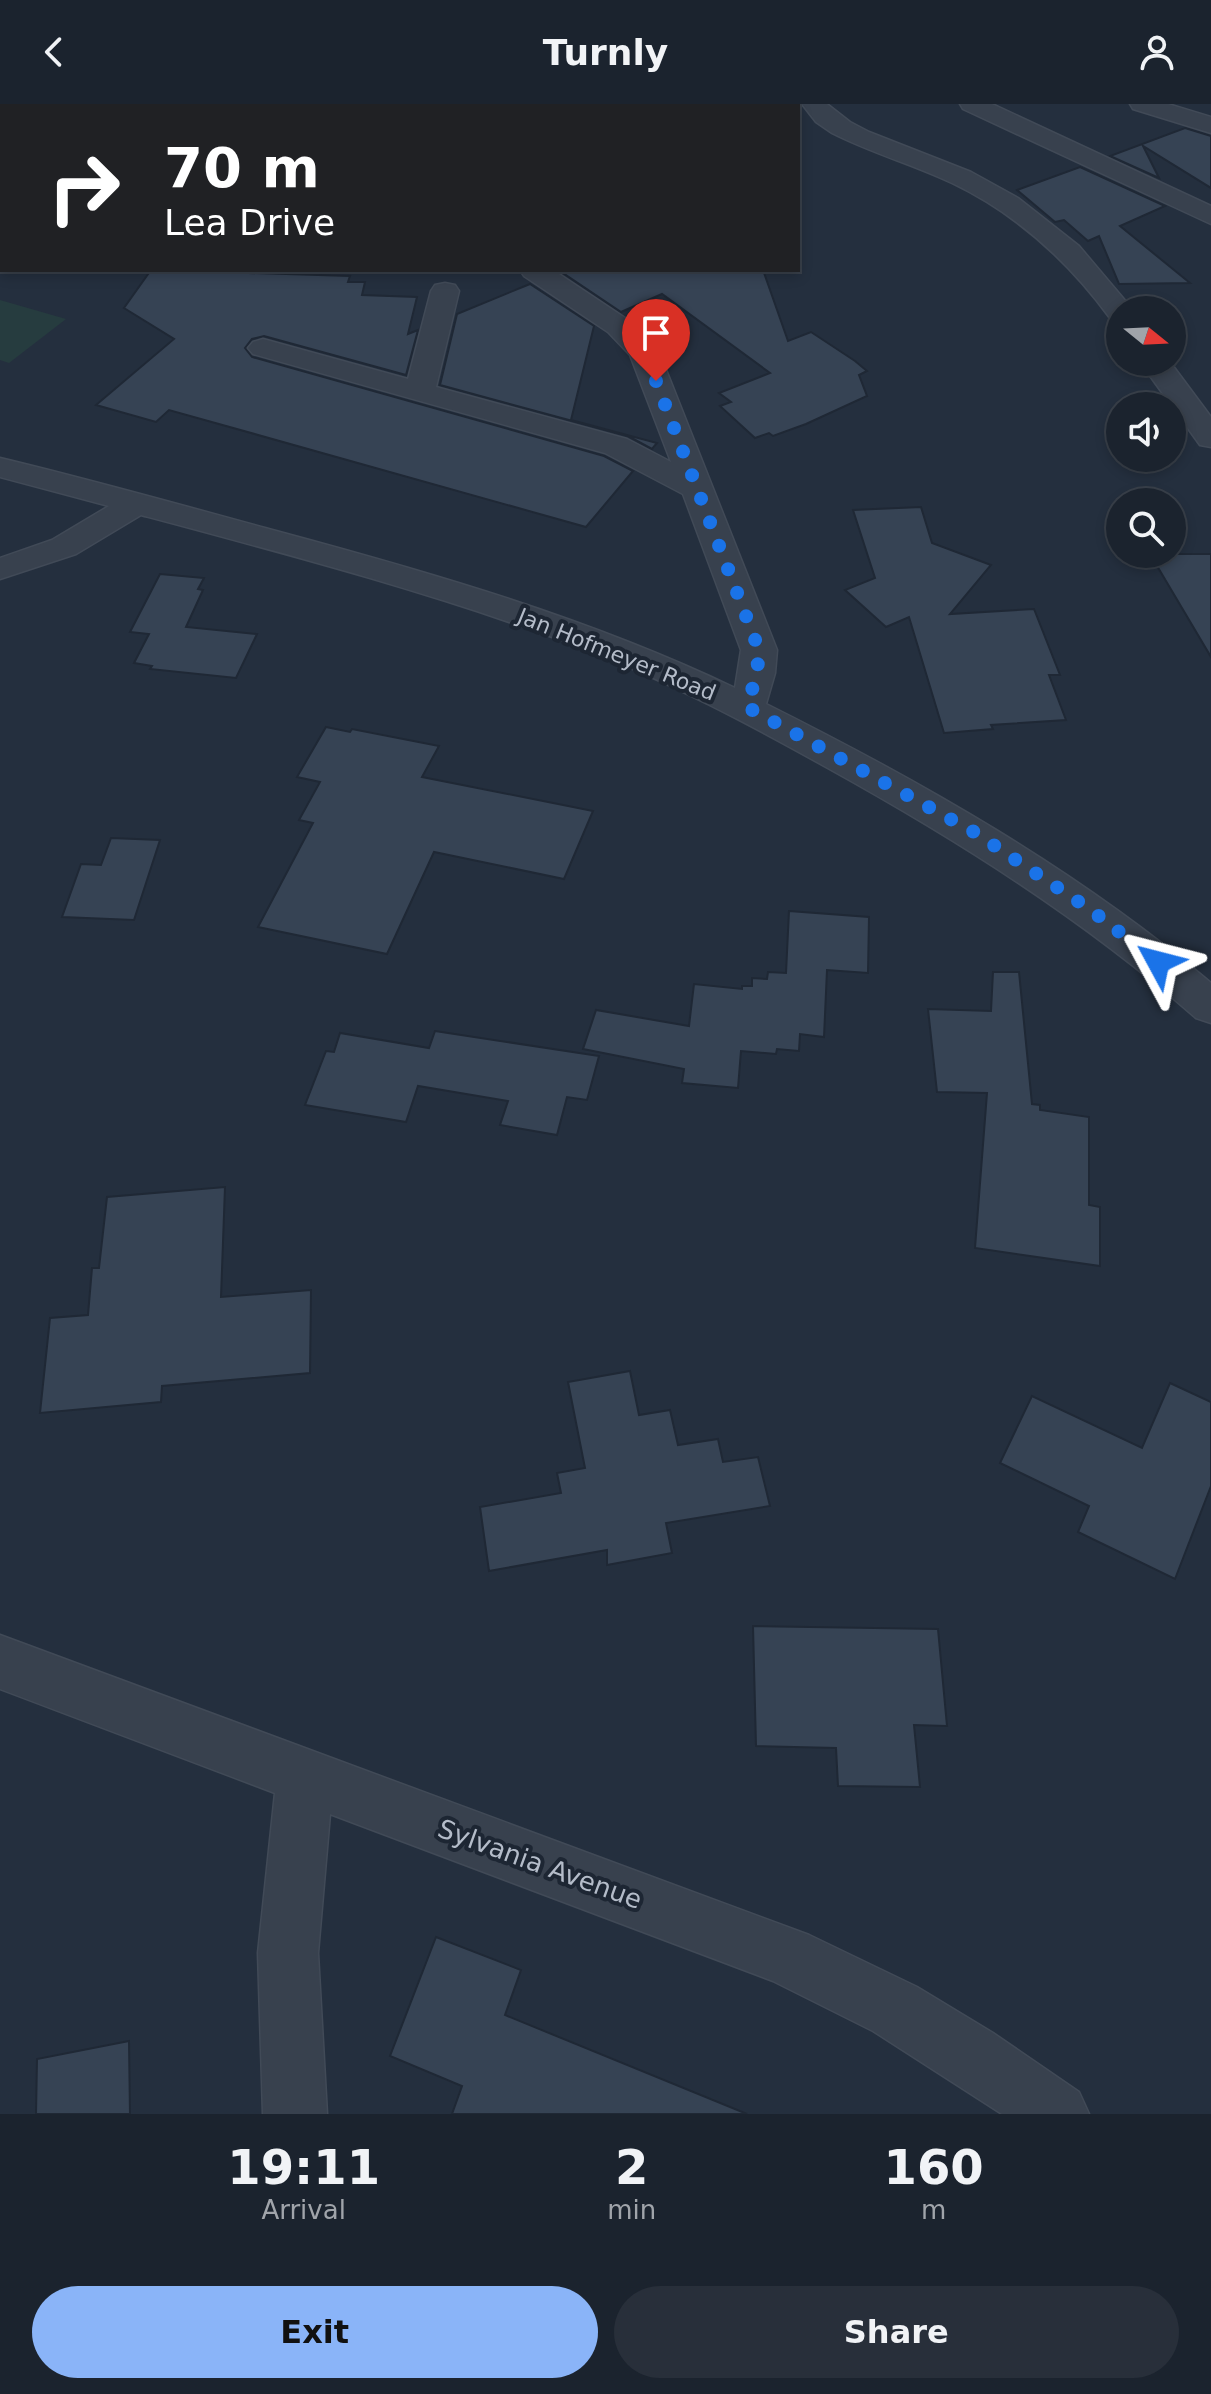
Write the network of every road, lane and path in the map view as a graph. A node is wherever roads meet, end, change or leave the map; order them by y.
1 (814, 104) edge
2 (972, 104) edge
3 (1142, 104) edge
4 (1211, 125) edge
5 (1211, 216) edge
6 (537, 272) edge
7 (445, 291) dead end
8 (1107, 296) edge
9 (263, 348) dead end
10 (1165, 376) edge
11 (420, 391) junction
12 (1211, 438) edge
13 (0, 467) edge
14 (698, 489) junction
15 (136, 504) junction
16 (0, 569) edge
17 (747, 707) junction
18 (1211, 1007) edge
19 (0, 1662) edge
20 (305, 1776) junction
21 (295, 2114) edge
22 (1057, 2114) edge

1 - 8 street
2 - 5 street
3 - 4 street
6 - 14 street
7 - 11 street
9 - 11 street
10 - 12 street
11 - 14 street
13 - 15 street, Jan Hofmeyer Road
14 - 17 street
15 - 16 street
15 - 17 street, Jan Hofmeyer Road
17 - 18 street, Jan Hofmeyer Road
19 - 20 street, Sylvania Avenue
20 - 21 street
20 - 22 street, Sylvania Avenue

